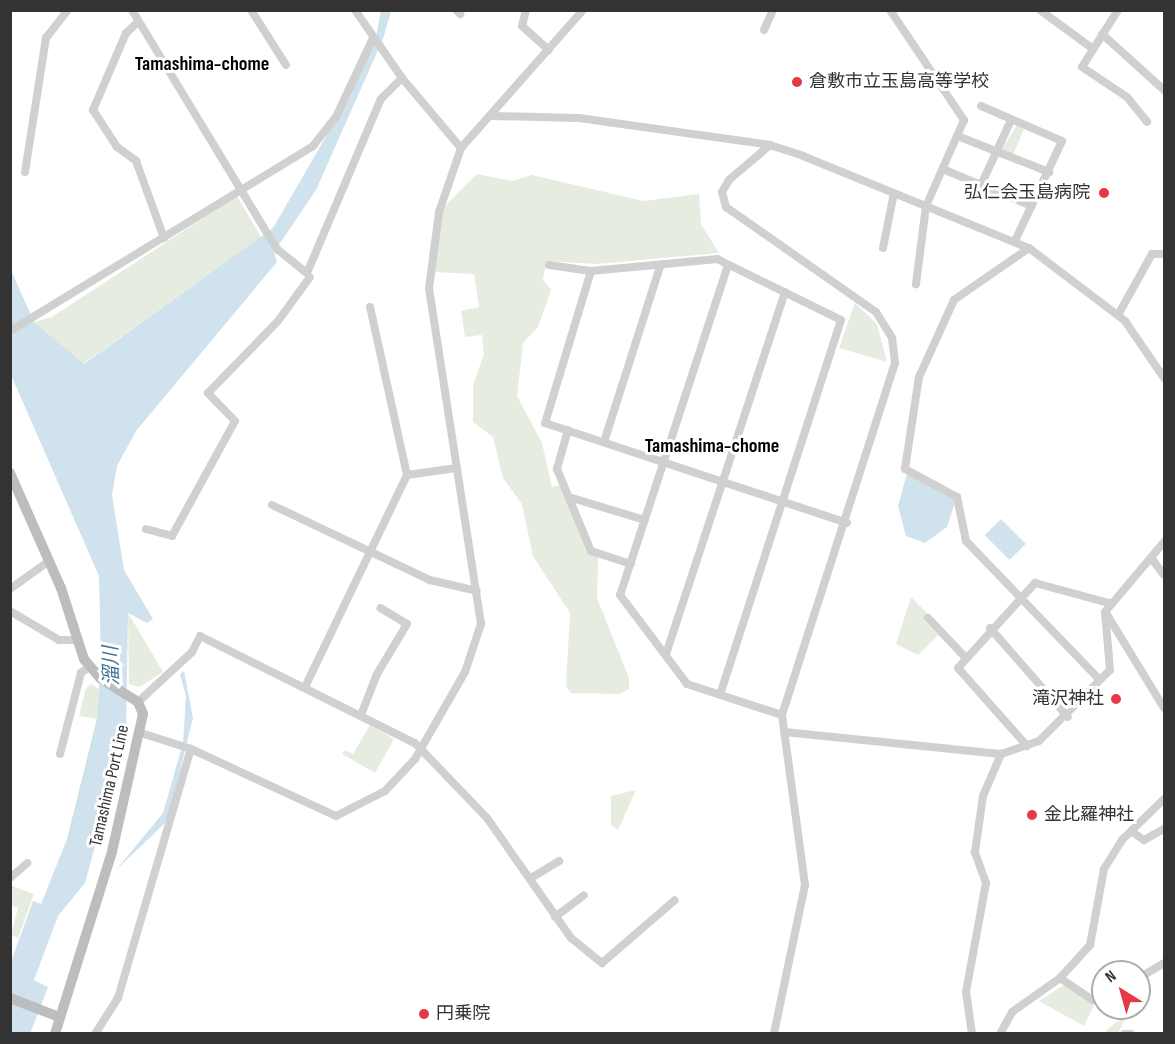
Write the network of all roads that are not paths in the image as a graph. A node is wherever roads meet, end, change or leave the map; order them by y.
1 (68, 10) edge
2 (132, 10) edge
3 (251, 10) edge
4 (355, 10) edge
5 (526, 10) edge
6 (583, 10) edge
7 (773, 10) edge
8 (890, 10) edge
9 (1040, 10) edge
10 (1118, 10) edge
11 (138, 22) junction
12 (764, 30) dead end
13 (1102, 34) junction
14 (373, 38) junction
15 (1093, 48) junction
16 (549, 50) junction
17 (286, 65) dead end
18 (402, 78) junction
19 (1164, 90) edge
20 (981, 106) dead end
21 (493, 116) junction
22 (1011, 120) junction
23 (1147, 122) dead end
24 (960, 137) junction
25 (770, 145) junction
26 (461, 148) junction
27 (997, 151) junction
28 (945, 170) junction
29 (25, 172) dead end
30 (1049, 172) junction
31 (981, 184) junction
32 (240, 187) junction
33 (894, 193) junction
34 (926, 206) junction
35 (1032, 206) junction
36 (164, 238) junction
37 (1015, 241) junction
38 (883, 248) dead end
39 (1029, 248) junction
40 (1164, 254) edge
41 (549, 265) dead end
42 (728, 265) junction
43 (660, 267) junction
44 (591, 271) junction
45 (310, 277) dead end
46 (916, 284) dead end
47 (785, 292) junction
48 (370, 307) dead end
49 (1118, 315) junction
50 (10, 331) edge
51 (1164, 378) edge
52 (568, 430) junction
53 (604, 442) junction
54 (663, 462) junction
55 (457, 468) junction
56 (10, 473) edge
57 (407, 476) junction
58 (724, 483) junction
59 (572, 498) junction
60 (783, 502) junction
61 (272, 505) dead end
62 (645, 520) junction
63 (847, 523) junction
64 (147, 529) dead end
65 (1164, 542) edge
66 (373, 555) junction
67 (1152, 559) junction
68 (49, 561) junction
69 (631, 564) junction
70 (1164, 575) edge
71 (10, 589) edge
72 (477, 591) junction
73 (1022, 595) junction
74 (1109, 603) junction
75 (380, 608) dead end
76 (10, 610) edge
77 (1105, 612) junction
78 (928, 618) dead end
79 (990, 628) junction
80 (75, 640) junction
81 (666, 654) junction
82 (965, 657) junction
83 (89, 667) junction
84 (1099, 680) junction
85 (305, 687) junction
86 (720, 695) junction
87 (136, 700) junction
88 (1164, 708) edge
89 (362, 715) junction
90 (782, 715) junction
91 (1068, 717) junction
92 (784, 732) junction
93 (141, 733) junction
94 (1027, 746) junction
95 (422, 747) junction
96 (191, 749) junction
97 (60, 754) dead end
98 (1001, 754) junction
99 (1164, 799) edge
100 (1164, 829) edge
101 (1131, 831) junction
102 (559, 861) dead end
103 (27, 863) dead end
104 (10, 878) edge
105 (531, 878) junction
106 (584, 895) dead end
107 (675, 900) dead end
108 (555, 917) junction
109 (1164, 963) edge
110 (1151, 971) edge
111 (1060, 978) junction
112 (10, 998) edge
113 (1091, 999) edge
114 (59, 1017) junction
115 (55, 1034) edge
116 (95, 1034) edge
117 (774, 1034) edge
118 (972, 1034) edge
119 (1000, 1034) edge
120 (1124, 1034) edge
121 (1131, 1034) edge

1 - 29 street
2 - 11 street
3 - 17 street
4 - 14 street
5 - 16 street
6 - 16 street
7 - 12 street
8 - 24 street
9 - 15 street
10 - 13 street
11 - 32 street
11 - 36 street
13 - 15 street
13 - 19 street
14 - 18 street
14 - 32 street
15 - 23 street
16 - 21 street
18 - 26 street
18 - 32 street
20 - 22 street
21 - 25 street
21 - 26 street
22 - 27 street
22 - 30 street
24 - 27 street
24 - 28 street
25 - 33 street
25 - 63 street
26 - 55 street
27 - 30 street
27 - 31 street
28 - 31 street
28 - 34 street
30 - 35 street
31 - 35 street
32 - 36 street
33 - 34 street
33 - 38 street
34 - 37 street
34 - 46 street
35 - 37 street
36 - 50 street
37 - 39 street
39 - 49 street
39 - 73 street
40 - 49 street
41 - 44 street
42 - 43 street
42 - 47 street
42 - 54 street
43 - 44 street
43 - 53 street
44 - 52 street
45 - 64 street
47 - 58 street
47 - 60 street
48 - 57 street
49 - 51 street
52 - 53 street
52 - 59 street
53 - 54 street
54 - 58 street
54 - 62 street
55 - 57 street
55 - 72 street
56 - 68 main road
57 - 66 street
58 - 60 street
58 - 81 street
59 - 62 street
59 - 69 street
60 - 63 street
60 - 86 street
61 - 66 street
62 - 69 street
63 - 90 street
65 - 67 street
66 - 72 street
66 - 85 street
67 - 70 street
67 - 74 street
68 - 71 street
68 - 80 main road
69 - 81 street
72 - 95 street
73 - 74 street
73 - 79 street
73 - 84 street
74 - 77 street
75 - 89 street
76 - 80 street
77 - 84 street
77 - 88 street
78 - 82 street
79 - 82 street
79 - 91 street
80 - 83 main road
81 - 86 street
82 - 94 street
83 - 87 main road
83 - 97 street
84 - 91 street
85 - 87 street
85 - 89 street
86 - 90 street
87 - 93 main road, Tamashima Port Line
89 - 95 street
90 - 92 street
91 - 94 street
92 - 98 street
92 - 117 street
93 - 96 street
93 - 114 main road, Tamashima Port Line
94 - 98 street
95 - 96 street
95 - 105 street
96 - 116 street
98 - 118 street
99 - 101 street
100 - 101 street
101 - 111 street
102 - 105 street
103 - 104 street
105 - 108 street
106 - 108 street
107 - 108 street
109 - 110 street
111 - 113 street
111 - 119 street
112 - 114 main road
114 - 115 main road, Tamashima Port Line
120 - 121 street

